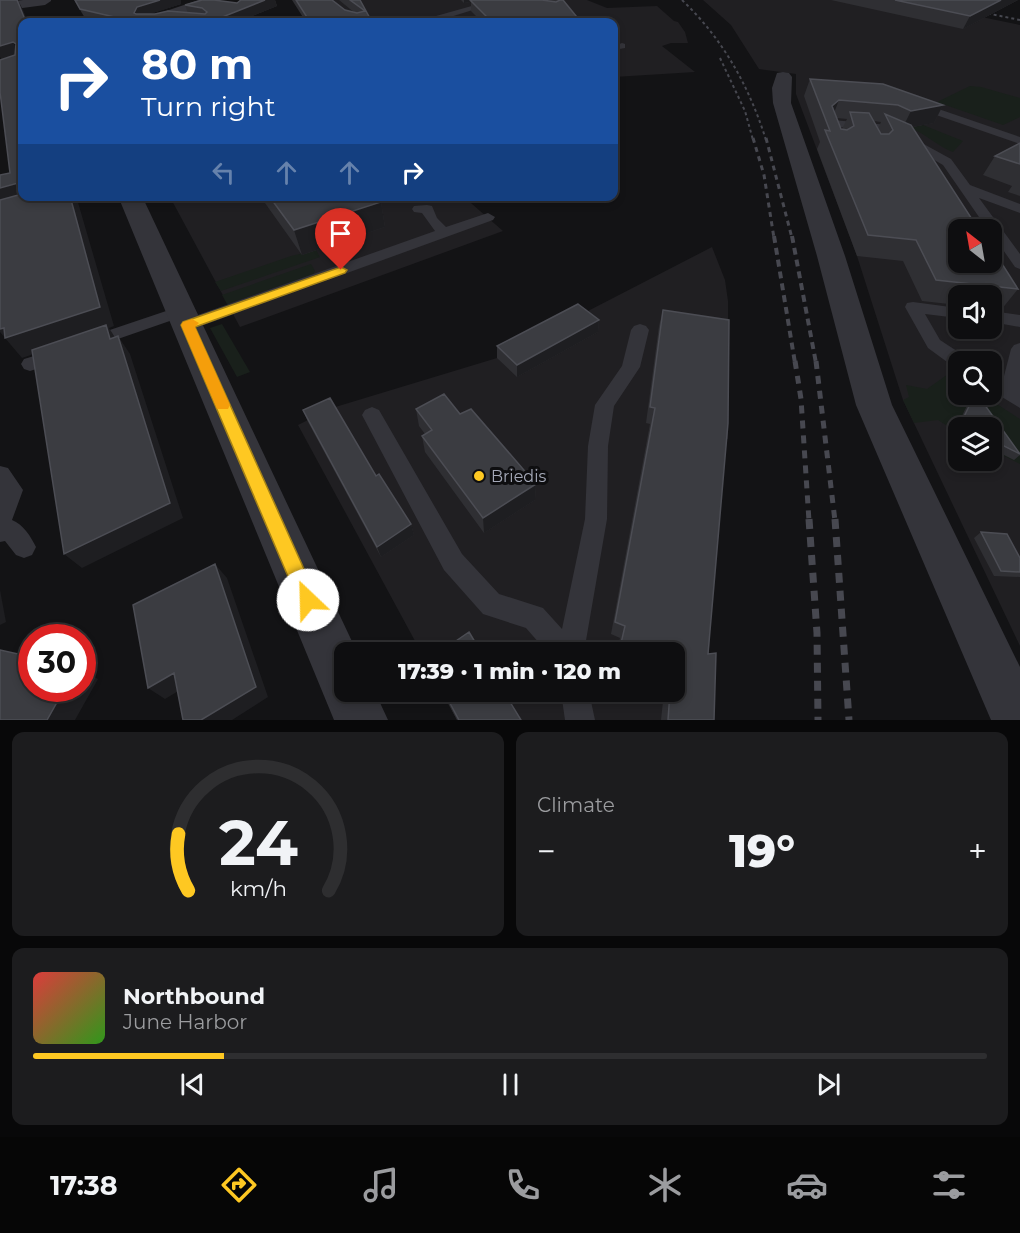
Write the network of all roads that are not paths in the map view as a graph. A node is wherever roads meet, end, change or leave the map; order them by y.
1 (498, 2) edge
2 (212, 3) edge
3 (46, 4) edge
4 (0, 7) edge
5 (168, 15) junction
6 (159, 18) edge
7 (187, 18) edge
8 (446, 18) edge
9 (783, 77) dead end
10 (901, 100) edge
11 (866, 125) junction
12 (873, 141) edge
13 (1020, 141) edge
14 (838, 143) edge
15 (966, 188) junction
16 (132, 201) edge
17 (412, 201) edge
18 (1020, 209) edge
19 (488, 217) dead end
20 (444, 233) junction
21 (1020, 264) edge
22 (948, 312) edge
23 (184, 318) junction
24 (1002, 319) edge
25 (1020, 321) edge
26 (640, 330) dead end
27 (1020, 349) edge
28 (948, 354) edge
29 (30, 364) edge
30 (1014, 397) edge
31 (372, 415) dead end
32 (0, 475) edge
33 (0, 518) edge
34 (0, 531) edge
35 (24, 547) dead end
36 (555, 642) edge
37 (573, 642) edge
38 (334, 659) edge
39 (353, 702) edge
40 (577, 702) edge
41 (361, 720) edge
42 (580, 720) edge
43 (1018, 720) edge

1 - 8 lane
2 - 5 street
3 - 4 street
5 - 6 street
5 - 7 lane
9 - 43 street
10 - 13 lane
11 - 12 lane
11 - 14 lane
11 - 15 lane
15 - 18 lane
15 - 21 lane
16 - 23 street
17 - 20 lane
19 - 20 lane
20 - 23 lane
22 - 28 lane
23 - 29 lane
23 - 38 street
24 - 25 lane
26 - 37 lane
27 - 30 lane
31 - 36 lane
32 - 33 lane
34 - 35 lane
39 - 41 street
40 - 42 lane

